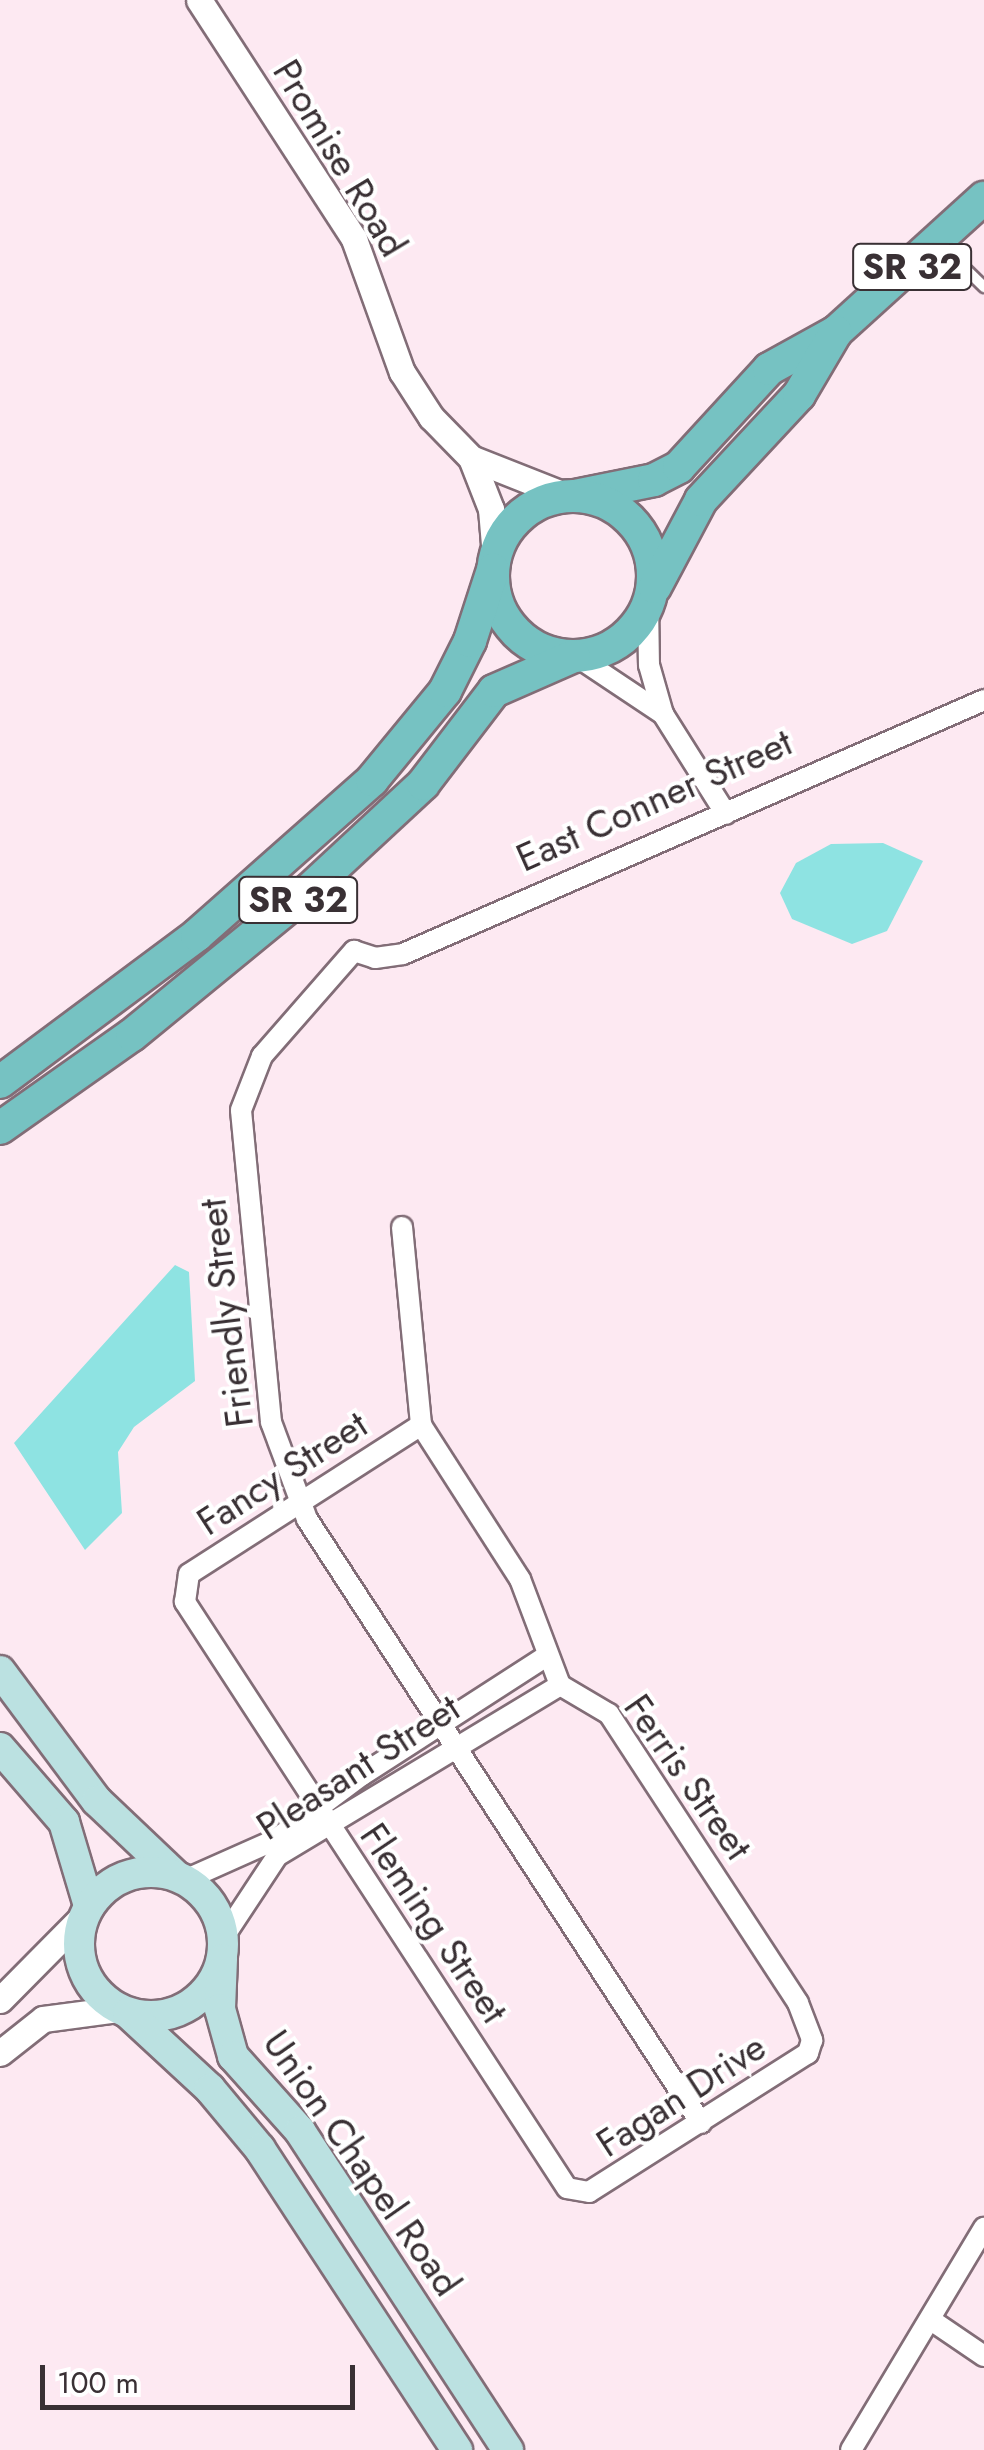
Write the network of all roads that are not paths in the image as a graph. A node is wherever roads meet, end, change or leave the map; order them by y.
1 (199, 0) edge
2 (984, 198) edge
3 (939, 243) junction
4 (984, 267) edge
5 (974, 278) junction
6 (984, 288) edge
7 (836, 332) junction
8 (471, 458) junction
9 (571, 496) junction
10 (494, 563) junction
11 (649, 600) junction
12 (575, 656) junction
13 (984, 700) edge
14 (663, 714) junction
15 (726, 814) junction
16 (354, 951) joint
17 (0, 1082) edge
18 (0, 1128) edge
19 (402, 1227) dead end
20 (421, 1426) junction
21 (300, 1503) junction
22 (184, 1582) joint
23 (544, 1657) junction
24 (0, 1671) edge
25 (560, 1684) junction
26 (438, 1726) junction
27 (0, 1748) edge
28 (454, 1749) junction
29 (322, 1818) junction
30 (180, 1878) junction
31 (87, 1910) junction
32 (222, 1948) junction
33 (0, 2000) edge
34 (124, 2011) junction
35 (812, 2040) joint
36 (0, 2053) edge
37 (701, 2123) junction
38 (576, 2192) joint
39 (984, 2228) edge
40 (930, 2320) junction
41 (984, 2356) edge
42 (457, 2450) edge
43 (508, 2450) edge
44 (851, 2450) edge

1 - 8 street, Promise Road
2 - 3 main road, SR 32
3 - 5 lane
3 - 7 main road, SR 32
4 - 5 lane
5 - 6 lane
7 - 9 main road, SR 32
7 - 11 main road, SR 32
8 - 9 street, Promise Road
8 - 10 street, Promise Road
9 - 10 main road
9 - 11 main road
10 - 12 main road
10 - 17 main road, SR 32
11 - 12 main road
11 - 14 street
12 - 14 street
12 - 18 main road, SR 32
13 - 15 street, East Conner Street
14 - 15 street
15 - 16 street, East Conner Street
16 - 21 street, Friendly Street
19 - 20 street, Ferris Street
20 - 21 street, Fancy Street
20 - 23 street, Ferris Street
21 - 22 street, Fancy Street
21 - 26 street, Friendly Street
22 - 29 street, Fleming Street
23 - 25 street, Ferris Street
23 - 26 street, Pleasant Street
24 - 30 main road
25 - 28 street, Pleasant Street
25 - 35 street, Ferris Street
26 - 28 street, Friendly Street
26 - 29 street, Pleasant Street
27 - 31 main road
28 - 29 street, Pleasant Street
28 - 37 street, Friendly Street
29 - 30 street, Pleasant Street
29 - 32 street, Pleasant Street
29 - 38 street, Fleming Street
30 - 31 main road
30 - 32 main road
31 - 33 street
31 - 34 main road
32 - 34 main road
32 - 43 main road, Union Chapel Road
34 - 36 street
34 - 42 main road, Union Chapel Road
35 - 37 street, Fagan Drive
37 - 38 street, Fagan Drive
39 - 40 street
40 - 41 street
40 - 44 street

